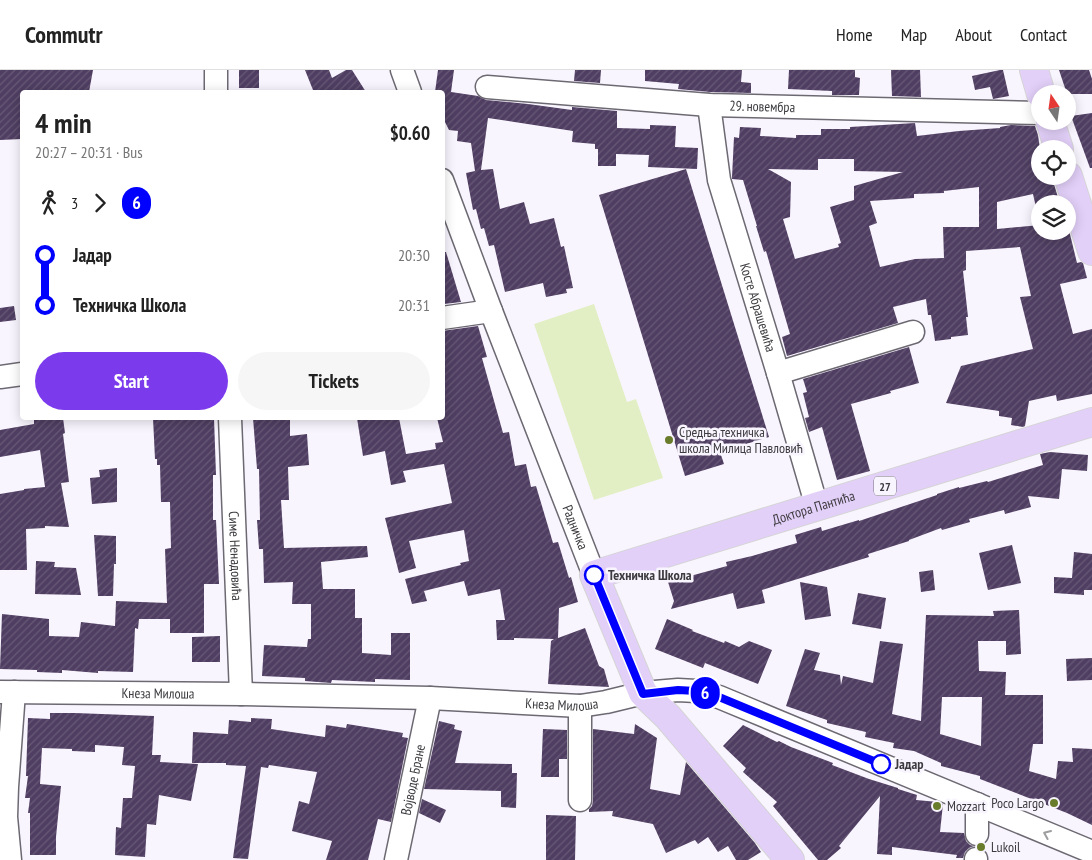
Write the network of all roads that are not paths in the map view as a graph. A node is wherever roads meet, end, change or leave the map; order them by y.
1 (216, 70) edge
2 (402, 70) edge
3 (1034, 70) edge
4 (1038, 85) edge
5 (487, 87) dead end
6 (216, 90) edge
7 (409, 90) edge
8 (709, 106) junction
9 (1031, 113) edge
10 (1071, 185) edge
11 (445, 188) edge
12 (1092, 251) edge
13 (491, 311) junction
14 (445, 318) edge
15 (913, 332) dead end
16 (778, 373) junction
17 (20, 374) edge
18 (0, 376) edge
19 (230, 420) edge
20 (1092, 422) edge
21 (817, 507) junction
22 (594, 575) junction
23 (7, 692) edge
24 (241, 694) junction
25 (643, 694) junction
26 (430, 698) junction
27 (580, 706) junction
28 (580, 800) dead end
29 (977, 804) junction
30 (977, 834) dead end
31 (1092, 852) edge
32 (10, 860) edge
33 (396, 860) edge
34 (790, 860) edge

1 - 6 street
2 - 7 street
3 - 4 main road
5 - 8 street, 29. новембра
8 - 9 street, 29. новембра
8 - 16 street, Косте Абрашевића
10 - 12 main road
11 - 13 street, Радничка
13 - 14 street
13 - 22 street, Радничка
15 - 16 street
16 - 21 street, Косте Абрашевића
17 - 18 street
19 - 24 street, Симе Ненадовића
20 - 21 main road, Доктора Пантића / 27
21 - 22 main road, Доктора Пантића / 27
22 - 25 main road, Радничка
23 - 24 street, Кнеза Милоша
23 - 32 street
24 - 26 street, Кнеза Милоша
25 - 27 street, Кнеза Милоша
25 - 29 street, Кнеза Милоша
25 - 34 main road, Радничка
26 - 27 street, Кнеза Милоша
26 - 33 street, Војводе Бране
27 - 28 street
29 - 30 street
31 -> 29 street, Кнеза Милоша

